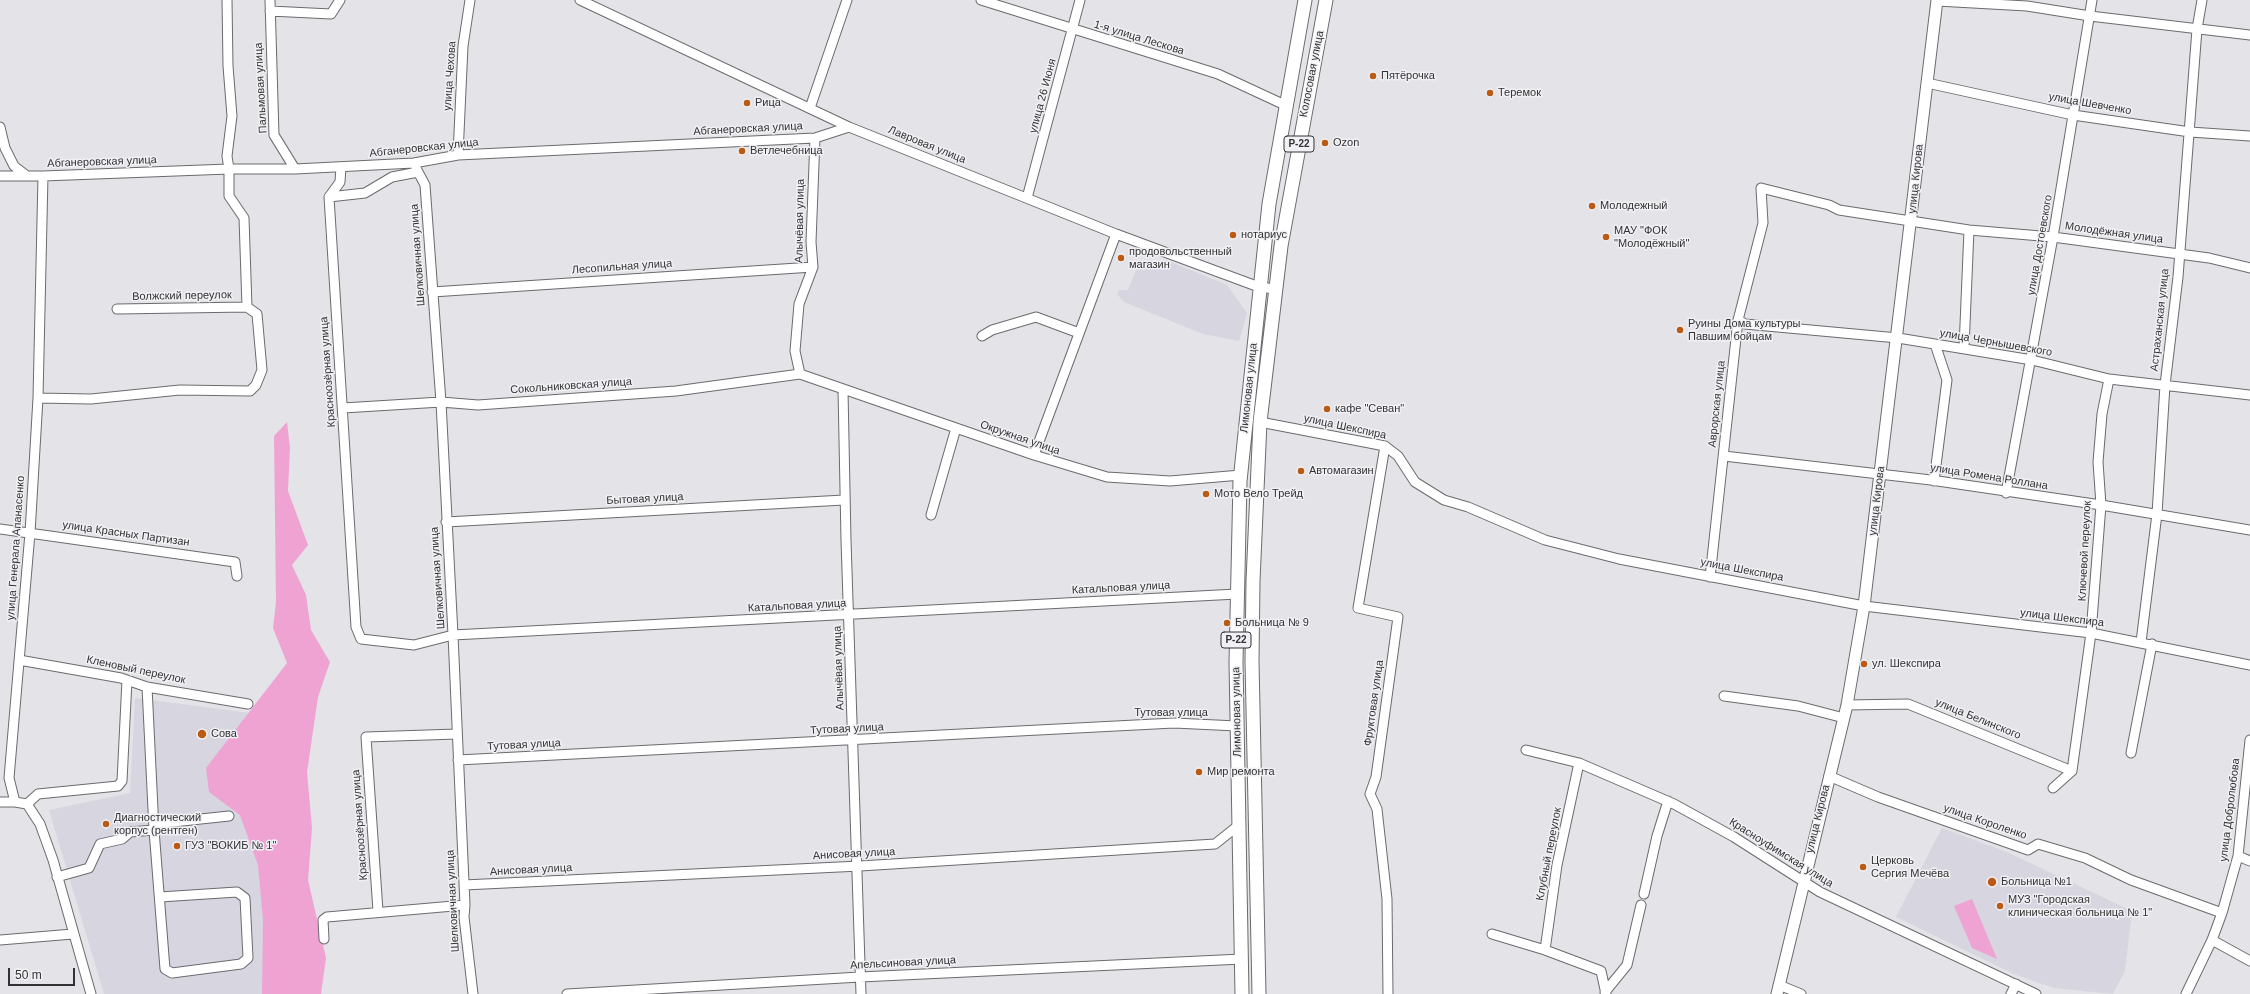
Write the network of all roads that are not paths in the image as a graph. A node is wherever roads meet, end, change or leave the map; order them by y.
1 (227, 0) edge
2 (270, 0) edge
3 (340, 0) edge
4 (470, 0) edge
5 (580, 0) edge
6 (847, 0) edge
7 (981, 0) edge
8 (1080, 0) edge
9 (1305, 0) edge
10 (1326, 0) edge
11 (1937, 0) edge
12 (2092, 0) edge
13 (2202, 0) edge
14 (270, 11) junction
15 (2090, 16) junction
16 (2197, 29) junction
17 (1073, 30) junction
18 (2250, 35) edge
19 (1927, 83) junction
20 (1287, 106) junction
21 (810, 108) junction
22 (2073, 115) junction
23 (0, 127) edge
24 (850, 127) junction
25 (2190, 132) junction
26 (2250, 136) edge
27 (815, 138) junction
28 (458, 155) junction
29 (414, 163) junction
30 (341, 167) junction
31 (229, 169) junction
32 (294, 169) junction
33 (418, 172) junction
34 (0, 176) edge
35 (27, 176) junction
36 (43, 176) junction
37 (1761, 188) joint
38 (329, 196) junction
39 (1027, 198) junction
40 (1912, 219) junction
41 (1969, 230) junction
42 (1116, 234) junction
43 (2054, 237) junction
44 (2178, 255) junction
45 (813, 267) junction
46 (2250, 268) edge
47 (1259, 287) junction
48 (1275, 289) junction
49 (432, 292) junction
50 (246, 307) junction
51 (117, 309) dead end
52 (1738, 320) junction
53 (1079, 333) junction
54 (982, 336) dead end
55 (1898, 338) junction
56 (1935, 344) junction
57 (1964, 348) junction
58 (2032, 360) junction
59 (800, 374) junction
60 (2109, 379) junction
61 (2166, 385) junction
62 (843, 390) junction
63 (2250, 395) edge
64 (38, 398) junction
65 (441, 402) junction
66 (343, 408) junction
67 (1260, 422) junction
68 (956, 428) junction
69 (1386, 446) junction
70 (1034, 456) junction
71 (1724, 456) junction
72 (1241, 474) junction
73 (1880, 474) junction
74 (1934, 481) junction
75 (2006, 493) junction
76 (844, 500) junction
77 (2101, 506) junction
78 (2157, 514) junction
79 (931, 515) dead end
80 (446, 522) junction
81 (0, 529) edge
82 (2250, 530) edge
83 (30, 533) junction
84 (237, 576) dead end
85 (1710, 576) junction
86 (1237, 594) junction
87 (1864, 606) junction
88 (849, 616) junction
89 (2092, 633) junction
90 (454, 635) junction
91 (361, 639) joint
92 (2141, 642) junction
93 (2152, 644) junction
94 (19, 660) junction
95 (2250, 665) edge
96 (127, 680) junction
97 (147, 687) junction
98 (1724, 696) dead end
99 (248, 704) dead end
100 (1847, 706) junction
101 (1844, 718) junction
102 (1237, 726) junction
103 (457, 734) junction
104 (2250, 740) edge
105 (853, 741) junction
106 (1526, 750) dead end
107 (2131, 753) dead end
108 (458, 760) junction
109 (1579, 763) junction
110 (2072, 771) junction
111 (1829, 776) junction
112 (2053, 788) dead end
113 (1668, 801) junction
114 (0, 802) edge
115 (15, 802) junction
116 (27, 804) junction
117 (229, 816) dead end
118 (1239, 825) junction
119 (154, 827) junction
120 (2238, 856) junction
121 (2250, 861) edge
122 (856, 866) junction
123 (58, 877) junction
124 (1803, 882) junction
125 (464, 885) junction
126 (1644, 894) dead end
127 (160, 897) junction
128 (465, 905) junction
129 (1641, 905) dead end
130 (378, 911) junction
131 (2222, 914) junction
132 (73, 934) junction
133 (1492, 934) dead end
134 (324, 939) dead end
135 (0, 940) edge
136 (2212, 940) junction
137 (1545, 950) junction
138 (1242, 959) junction
139 (2250, 961) edge
140 (860, 977) junction
141 (2016, 984) junction
142 (1778, 990) edge
143 (1606, 993) edge
144 (91, 994) edge
145 (473, 994) edge
146 (566, 994) edge
147 (861, 994) edge
148 (1242, 994) edge
149 (1259, 994) edge
150 (1388, 994) edge
151 (1801, 994) edge
152 (2011, 994) edge
153 (2036, 994) edge
154 (2186, 994) edge

1 - 31 street
2 - 14 street, Пальмовая улица
3 - 14 street
4 - 28 street, улица Чехова
5 - 21 street, Лавровая улица
6 - 21 street
7 - 17 street, 1-я улица Лескова
8 - 17 street, улица 26 Июня
9 - 20 highway, Колосовая улица / Р-22
10 - 48 highway, Колосовая улица / Р-22
11 - 15 street
11 - 19 main road, улица Кирова
12 - 15 street, улица Достоевского
13 - 16 street, Астраханская улица
14 - 32 street, Пальмовая улица
15 - 16 street
15 - 22 street, улица Достоевского
16 - 18 street
16 - 25 street, Астраханская улица
17 - 20 street, 1-я улица Лескова
17 - 39 street, улица 26 Июня
19 - 22 street, улица Шевченко
19 - 40 main road, улица Кирова
20 - 47 highway, Колосовая улица / Р-22
21 - 24 street, Лавровая улица
22 - 25 street, улица Шевченко
22 - 43 street, улица Достоевского
23 - 35 street
24 - 27 street, Абганеровская улица
24 - 39 street, Лавровая улица
25 - 26 street, улица Шевченко
25 - 44 street, Астраханская улица
27 - 28 street, Абганеровская улица
27 - 45 street, Алычёвая улица
28 - 29 street, Абганеровская улица
29 - 30 street, Абганеровская улица
29 - 33 street, Шелковичная улица
30 - 32 street, Абганеровская улица
30 - 38 street
31 - 32 street, Абганеровская улица
31 - 36 street, Абганеровская улица
31 - 50 street
33 - 38 street
33 - 49 street, Шелковичная улица
34 - 35 street, Абганеровская улица
35 - 36 street, Абганеровская улица
36 - 64 street, улица Генерала Апанасенко
37 - 40 street, Молодёжная улица
37 - 52 street, Аврорская улица
38 - 66 street, Красноозёрная улица
39 - 42 street, Лавровая улица
40 - 41 street, Молодёжная улица
40 - 55 main road, улица Кирова
41 - 43 street, Молодёжная улица
41 - 57 street
42 - 47 street, Лавровая улица
42 - 53 street
43 - 44 street, Молодёжная улица
43 - 58 street, улица Достоевского
44 - 46 street, Молодёжная улица
44 - 61 street, Астраханская улица
45 - 49 street, Лесопильная улица
45 - 59 street, Алычёвая улица
47 - 48 street, Лавровая улица
47 - 72 highway, Лимоновая улица / Р-22
48 - 67 highway, Лимоновая улица / Р-22
49 - 65 street, Шелковичная улица
50 - 51 street, Волжский переулок
50 - 64 street
52 - 55 street, улица Чернышевского
52 - 71 street, Аврорская улица
53 - 54 street
53 - 70 street
55 - 56 street, улица Чернышевского
55 - 73 main road, улица Кирова
56 - 57 street, улица Чернышевского
56 - 74 street
57 - 58 street, улица Чернышевского
58 - 60 street, улица Чернышевского
58 - 75 street, улица Достоевского
59 - 62 street, Окружная улица
59 - 65 street, Сокольниковская улица
60 - 61 street, улица Чернышевского
60 - 77 street, Ключевой переулок
61 - 63 street, улица Чернышевского
61 - 78 street, Астраханская улица
62 - 68 street, Окружная улица
62 - 76 street, Алычёвая улица
64 - 83 street, улица Генерала Апанасенко
65 - 66 street, Сокольниковская улица
65 - 80 street, Шелковичная улица
66 - 91 street, Красноозёрная улица
67 - 69 street, улица Шекспира
67 - 149 highway, Лимоновая улица / Р-22
68 - 70 street, Окружная улица
68 - 79 street
69 - 85 street, улица Шекспира
69 - 150 street, Фруктовая улица
70 - 72 street, Окружная улица
71 - 73 street, улица Ромена Роллана
71 - 85 street, Аврорская улица
72 - 86 highway, Лимоновая улица / Р-22
73 - 74 street, улица Ромена Роллана
73 - 87 main road, улица Кирова
74 - 75 street, улица Ромена Роллана
75 - 77 street, улица Ромена Роллана
76 - 80 street, Бытовая улица
76 - 88 street, Алычёвая улица
77 - 78 street, улица Ромена Роллана
77 - 89 street, Ключевой переулок
78 - 82 street, улица Ромена Роллана
78 - 92 street, Астраханская улица
80 - 90 street, Шелковичная улица
81 - 83 street, улица Красных Партизан
83 - 84 street, улица Красных Партизан
83 - 94 street, улица Генерала Апанасенко
85 - 87 street, улица Шекспира
86 - 88 street, Катальповая улица
86 - 102 highway, Лимоновая улица / Р-22
87 - 89 street, улица Шекспира
87 - 100 main road, улица Кирова
88 - 90 street, Катальповая улица
88 - 105 street, Алычёвая улица
89 - 92 street, улица Шекспира
89 - 110 street, Ключевой переулок
90 - 91 street, Катальповая улица
90 - 103 street, Шелковичная улица
92 - 93 street, улица Шекспира
93 - 95 street, улица Шекспира
93 - 107 street
94 - 96 street, Кленовый переулок
94 - 115 street, улица Генерала Апанасенко
96 - 97 street, Кленовый переулок
96 - 116 street
97 - 99 street, Кленовый переулок
97 - 119 street
98 - 101 street
100 - 101 main road, улица Кирова
100 - 110 street, улица Белинского
101 - 111 main road, улица Кирова
102 - 105 street, Тутовая улица
102 - 118 highway, Лимоновая улица / Р-22
103 - 108 street, Шелковичная улица
103 - 130 street, Красноозёрная улица
104 - 120 street, улица Добролюбова
105 - 108 street, Тутовая улица
105 - 122 street, Алычёвая улица
106 - 109 street, Красноуфимская улица
108 - 125 street, Шелковичная улица
109 - 113 street, Красноуфимская улица
109 - 137 street, Клубный переулок
110 - 112 street
111 - 124 main road, улица Кирова
111 - 131 street, улица Короленко
113 - 124 street, Красноуфимская улица
113 - 126 street
114 - 115 street
115 - 116 street
116 - 123 street
117 - 119 street
118 - 122 street, Анисовая улица
118 - 138 highway, Лимоновая улица / Р-22
119 - 123 street
119 - 127 street
120 - 121 street
120 - 131 street, улица Добролюбова
122 - 125 street, Анисовая улица
122 - 140 street, Алычёвая улица
123 - 132 street
124 - 141 street, Красноуфимская улица
124 - 142 main road, улица Кирова
125 - 128 street, Шелковичная улица
127 - 127 street
128 - 130 street
128 - 145 street, Шелковичная улица
129 - 143 street
130 - 134 street
131 - 136 street, улица Добролюбова
132 - 135 street
132 - 144 street
133 - 137 street
136 - 139 street
136 - 154 street, улица Добролюбова
137 - 143 street
138 - 140 street, Апельсиновая улица
138 - 148 highway, Лимоновая улица / Р-22
140 - 146 street, Апельсиновая улица
140 - 147 street, Алычёвая улица
141 - 152 street
141 - 153 street, Красноуфимская улица
142 - 151 street

